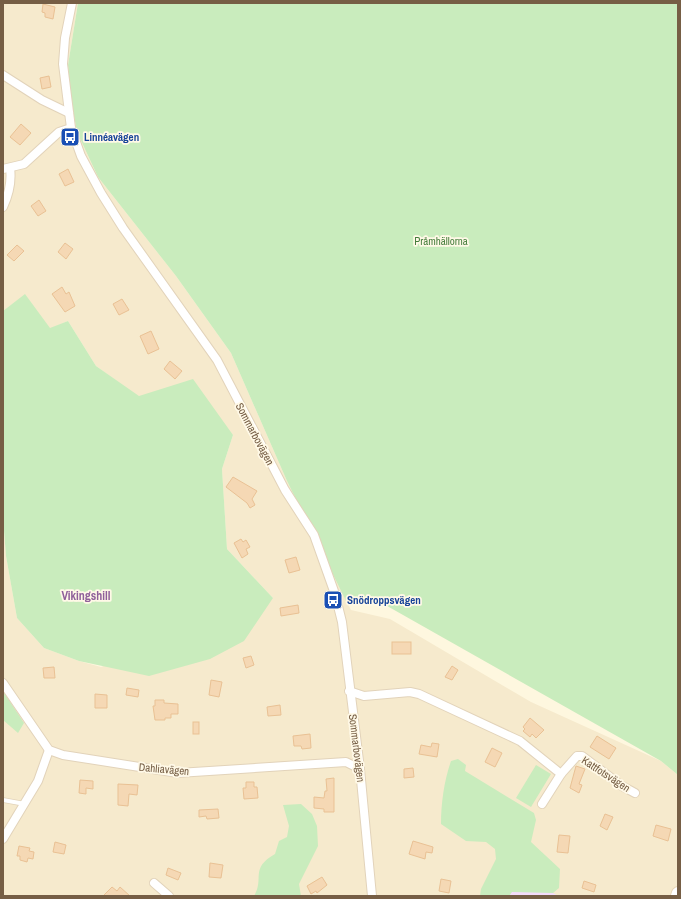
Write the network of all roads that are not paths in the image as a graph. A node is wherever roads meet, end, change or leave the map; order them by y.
1 (72, 3) edge
2 (3, 75) edge
3 (69, 112) junction
4 (72, 128) junction
5 (6, 168) edge
6 (3, 207) edge
7 (3, 683) edge
8 (349, 691) junction
9 (49, 750) junction
10 (360, 769) junction
11 (561, 774) junction
12 (635, 793) dead end
13 (3, 800) edge
14 (25, 804) junction
15 (542, 804) dead end
16 (3, 839) edge
17 (154, 883) dead end
18 (678, 893) edge
19 (168, 896) edge
20 (372, 896) edge
21 (677, 896) edge

1 - 3 street, Sommarbovägen
2 - 3 street
3 - 4 street, Sommarbovägen
4 - 5 street
4 - 8 street, Sommarbovägen
5 - 6 street
7 - 9 street
8 - 10 street, Sommarbovägen
8 - 11 street
9 - 10 street, Dahliavägen
9 - 14 street
10 - 20 street, Sommarbovägen
11 - 12 street, Kattfotsvägen
11 - 15 street
13 - 14 lane
14 - 16 street
17 - 19 street
18 - 21 street

